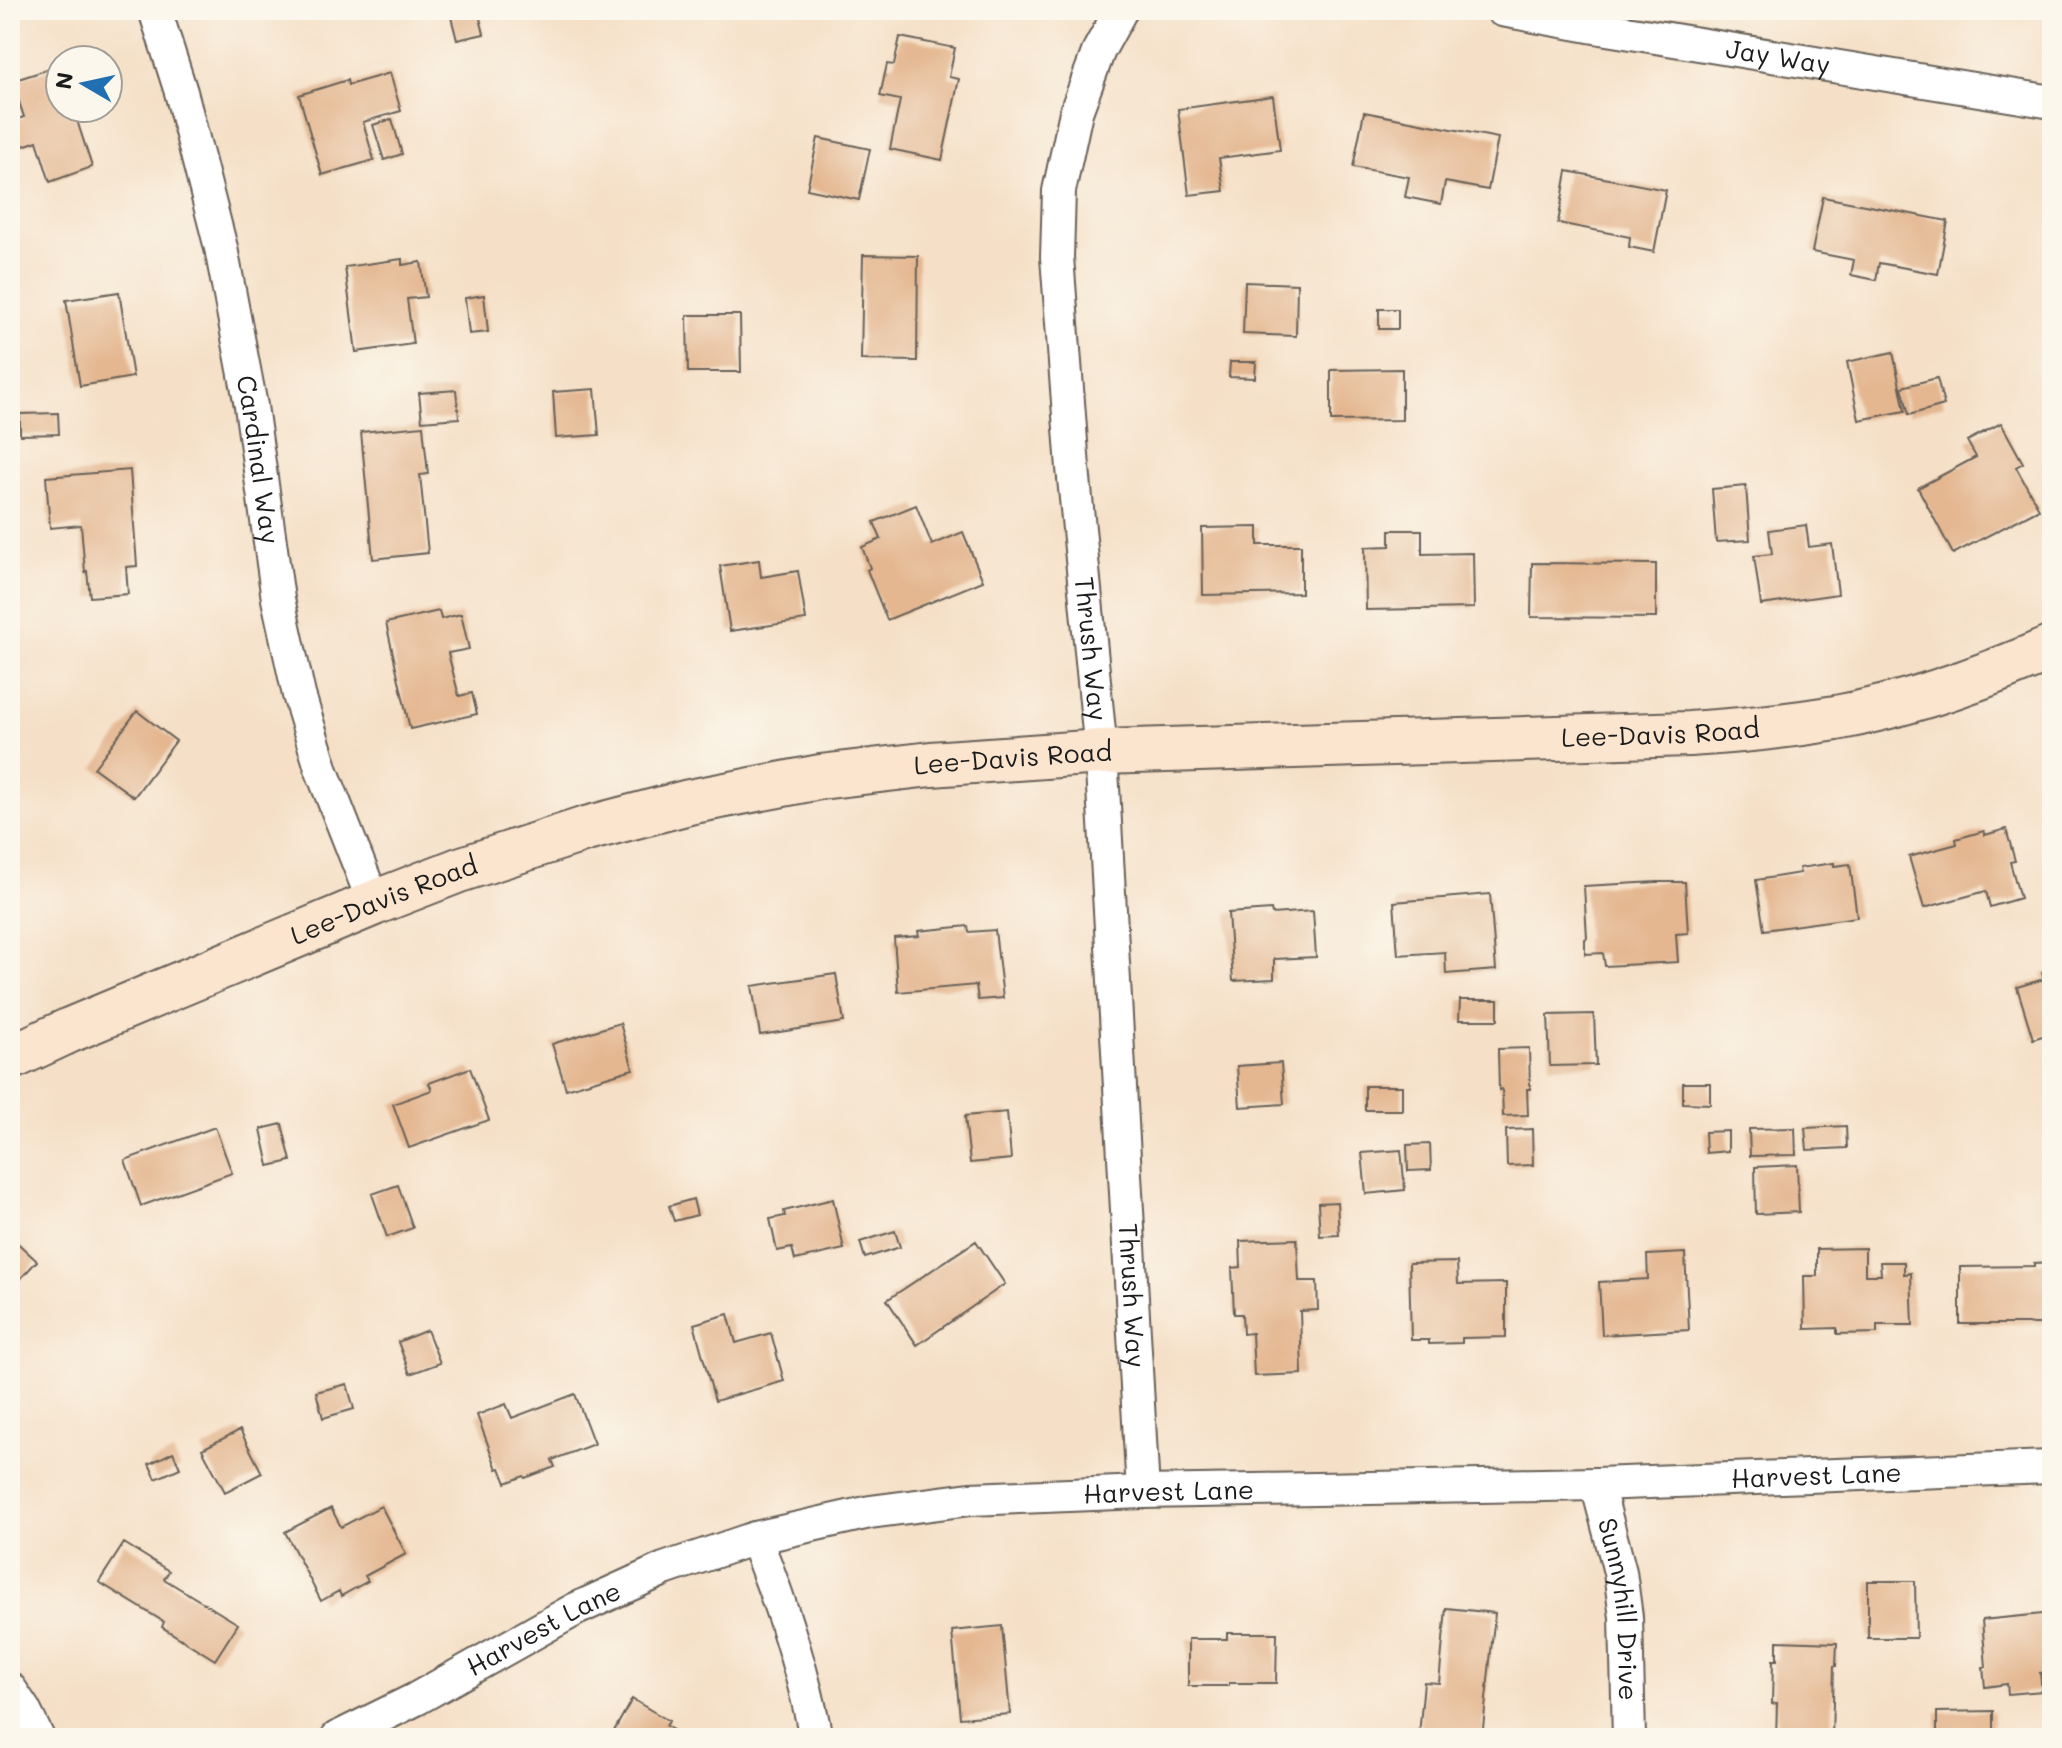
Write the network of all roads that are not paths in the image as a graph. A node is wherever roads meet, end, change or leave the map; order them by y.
1 (155, 10) edge
2 (1121, 10) edge
3 (1502, 10) edge
4 (2052, 102) edge
5 (2052, 648) edge
6 (1101, 752) junction
7 (374, 903) junction
8 (10, 1058) edge
9 (2052, 1467) edge
10 (1597, 1484) junction
11 (1143, 1492) junction
12 (755, 1538) junction
13 (10, 1689) edge
14 (38, 1738) edge
15 (337, 1738) edge
16 (816, 1738) edge
17 (1629, 1738) edge

1 - 7 street, Cardinal Way
2 - 6 street, Thrush Way
3 - 4 street, Jay Way
5 - 6 main road, Lee-Davis Road
6 - 7 main road, Lee-Davis Road
6 - 11 street, Thrush Way
7 - 8 main road, Lee-Davis Road
9 - 10 street, Harvest Lane
10 - 11 street, Harvest Lane
10 - 17 street, Sunnyhill Drive
11 - 12 street, Harvest Lane
12 - 15 street, Harvest Lane
12 - 16 street
13 - 14 street

